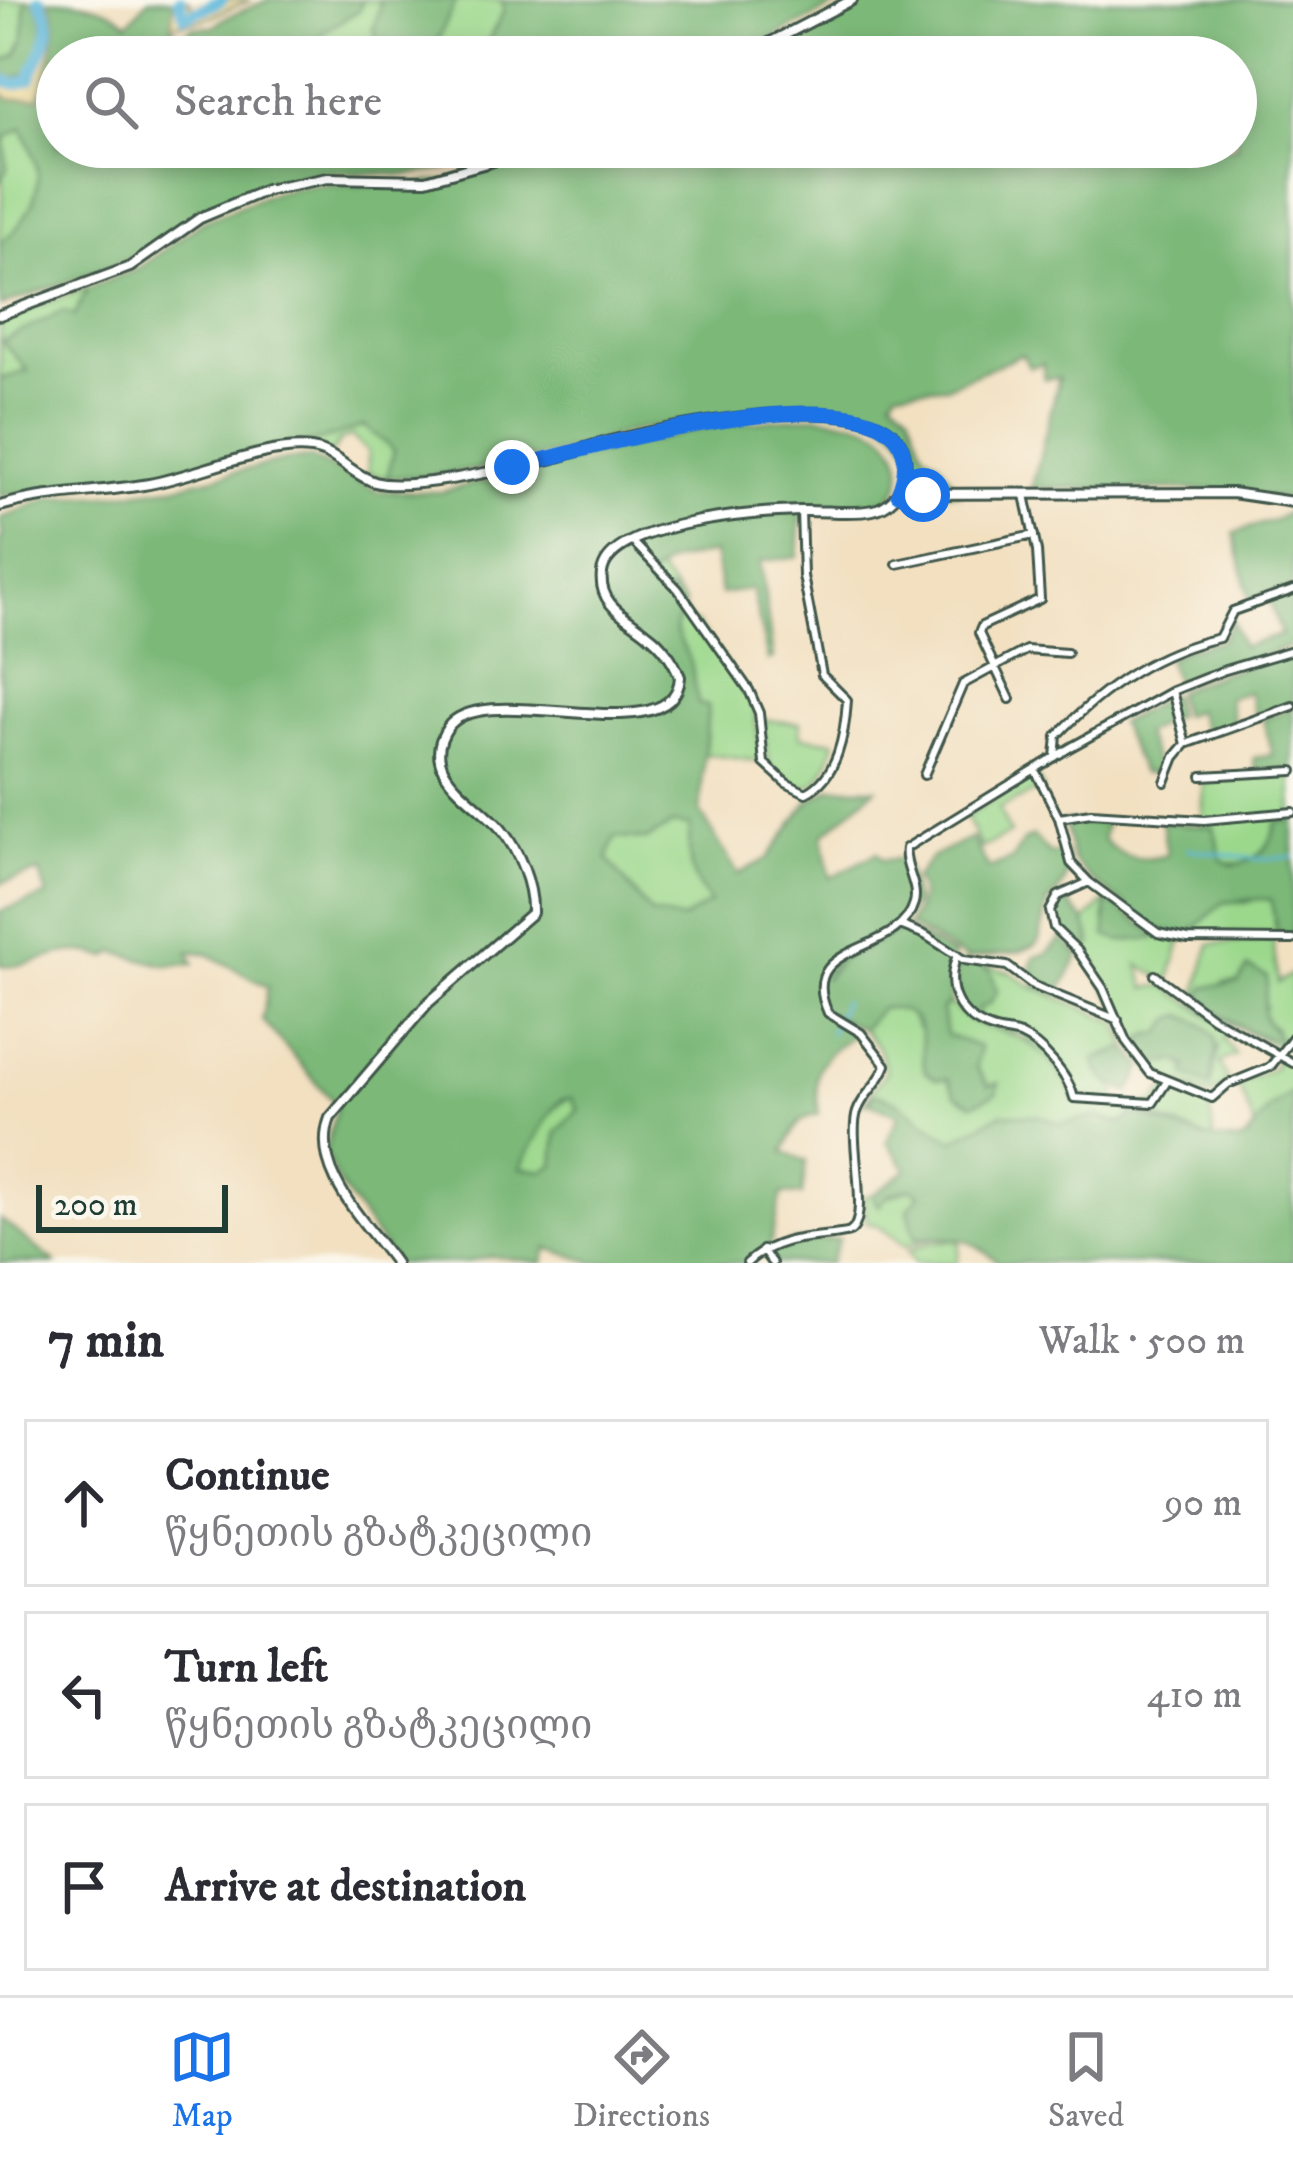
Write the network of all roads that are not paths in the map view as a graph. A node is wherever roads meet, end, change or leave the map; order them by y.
1 (852, 0) edge
2 (783, 36) edge
3 (469, 168) edge
4 (0, 315) edge
5 (1024, 491) junction
6 (898, 494) junction
7 (1293, 502) edge
8 (0, 506) edge
9 (801, 511) junction
10 (1034, 535) junction
11 (633, 542) junction
12 (897, 564) dead end
13 (1293, 590) edge
14 (1293, 650) edge
15 (1067, 653) dead end
16 (994, 665) junction
17 (1172, 691) junction
18 (1010, 699) dead end
19 (1293, 706) edge
20 (1186, 743) junction
21 (1055, 757) junction
22 (1035, 770) junction
23 (1293, 771) edge
24 (924, 775) dead end
25 (1202, 776) dead end
26 (1166, 782) dead end
27 (1293, 812) edge
28 (1059, 818) junction
29 (1089, 882) junction
30 (900, 925) junction
31 (1293, 940) edge
32 (957, 956) junction
33 (1155, 975) dead end
34 (1119, 1021) junction
35 (1293, 1037) edge
36 (1279, 1052) junction
37 (1293, 1063) edge
38 (1166, 1083) junction
39 (762, 1250) junction
40 (395, 1263) edge
41 (746, 1263) edge
42 (772, 1263) edge

1 - 2 main road
3 - 4 main road
5 - 6 main road
5 - 7 main road
5 - 10 street
6 - 8 main road
6 - 9 main road
9 - 11 main road
9 - 11 street
10 - 12 street
10 - 16 street
11 - 40 main road
13 - 21 street
14 - 17 street
15 - 16 street
16 - 18 street
16 - 24 street
17 - 20 street
17 - 21 street
19 - 20 street
20 - 26 street
21 - 22 street
22 - 28 street
22 - 30 street
23 - 25 street
27 - 28 street
28 - 29 street
29 - 31 street
29 - 34 street
30 - 32 street
30 - 39 street
32 - 34 street
32 - 38 street
33 - 36 street
34 - 38 street
35 - 36 street
36 - 37 street
36 - 38 street
39 - 41 street
39 - 42 street

